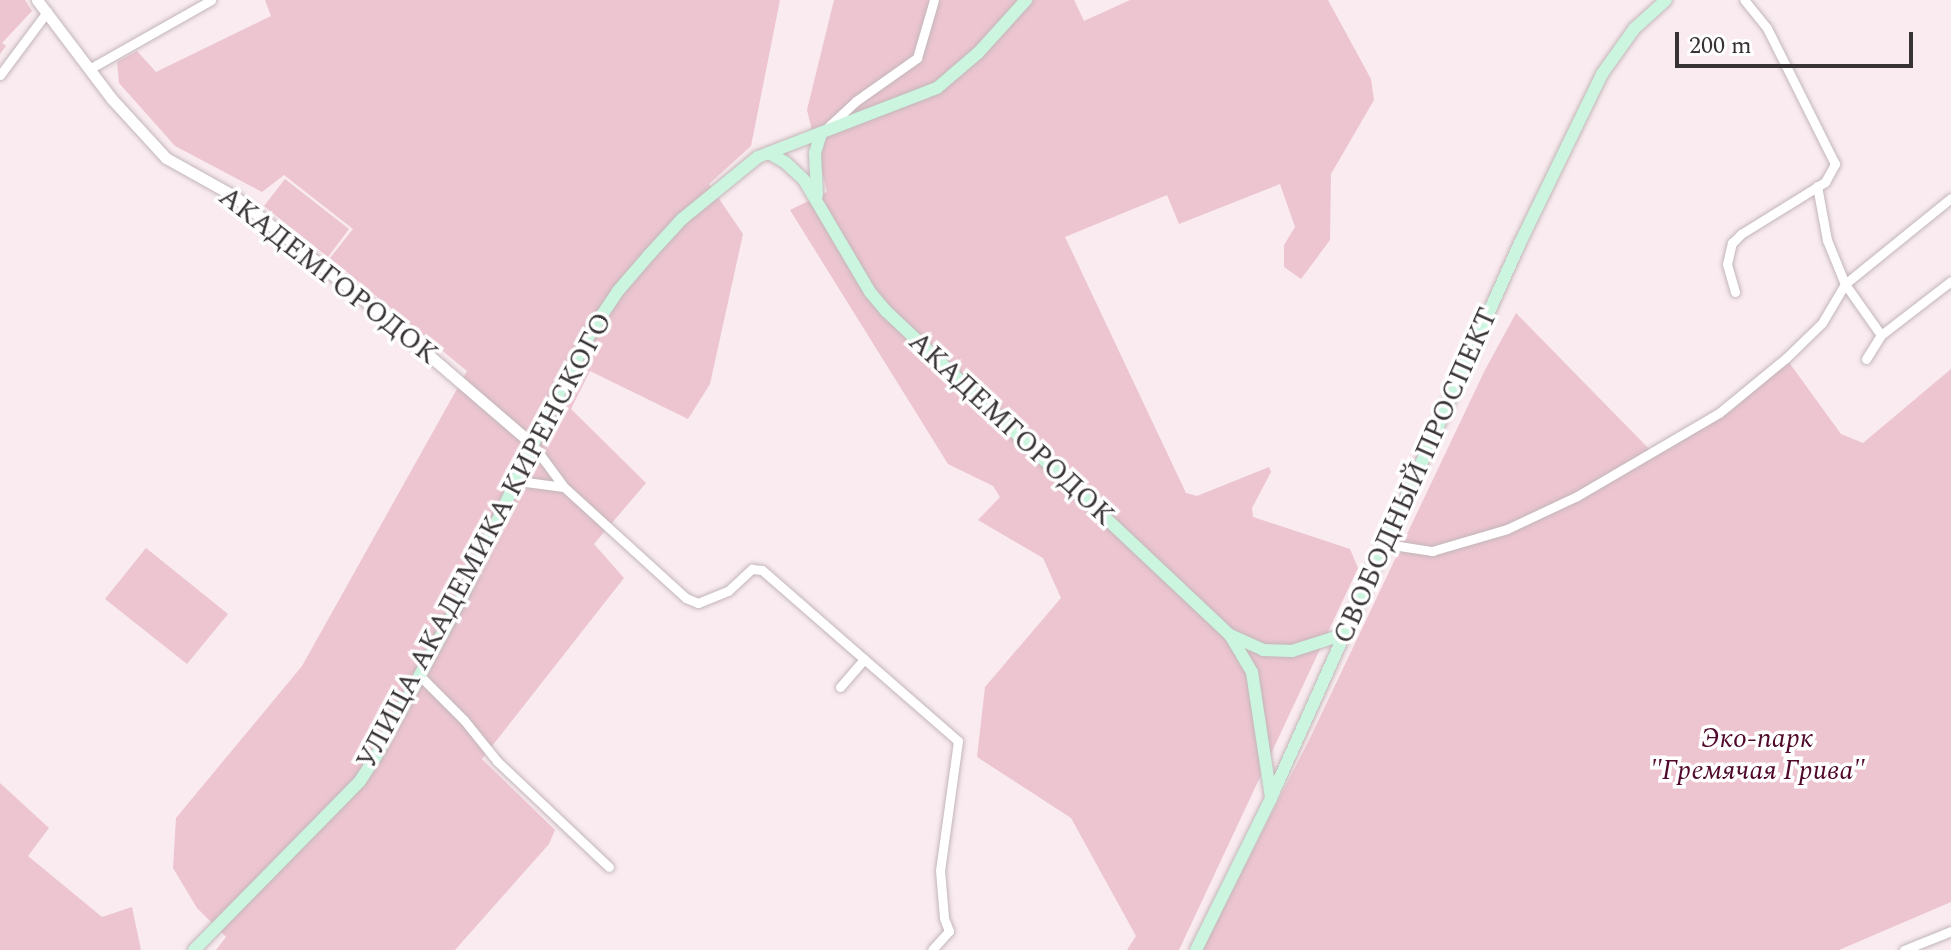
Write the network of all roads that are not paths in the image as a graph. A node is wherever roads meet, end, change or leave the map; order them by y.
1 (37, 0) edge
2 (211, 0) edge
3 (934, 0) edge
4 (1026, 0) edge
5 (1666, 0) edge
6 (1673, 0) edge
7 (1744, 0) edge
8 (47, 12) junction
9 (1651, 12) junction
10 (91, 68) junction
11 (0, 75) edge
12 (821, 133) junction
13 (769, 153) junction
14 (1817, 186) junction
15 (1951, 198) edge
16 (818, 202) junction
17 (1951, 281) edge
18 (1845, 284) junction
19 (1735, 292) dead end
20 (1881, 335) junction
21 (1866, 359) dead end
22 (533, 445) junction
23 (518, 481) junction
24 (564, 487) junction
25 (1386, 544) junction
26 (1345, 634) junction
27 (1230, 635) junction
28 (864, 659) junction
29 (420, 676) junction
30 (840, 687) dead end
31 (1271, 798) junction
32 (609, 867) dead end
33 (1951, 931) edge
34 (202, 947) edge
35 (932, 950) edge
36 (1196, 950) edge
37 (1904, 950) edge

1 - 8 street, АКАДЕМГОРОДОК
2 - 10 street
3 - 12 street
4 - 12 main road, УЛИЦА АКАДЕМИКА КИРЕНСКОГО
5 - 9 main road, СВОБОДНЫЙ ПРОСПЕКТ
6 - 9 street
7 - 14 street
8 - 10 street, АКАДЕМГОРОДОК
8 - 11 street
9 - 25 main road, СВОБОДНЫЙ ПРОСПЕКТ
10 - 22 street, АКАДЕМГОРОДОК
12 - 13 main road, УЛИЦА АКАДЕМИКА КИРЕНСКОГО
12 - 16 main road
13 - 16 main road, АКАДЕМГОРОДОК
13 - 22 main road, УЛИЦА АКАДЕМИКА КИРЕНСКОГО
14 - 18 street
14 - 19 street
15 - 18 street
16 - 27 main road, АКАДЕМГОРОДОК
17 - 20 street
18 - 20 street
18 - 25 street
20 - 21 street
22 - 23 main road, УЛИЦА АКАДЕМИКА КИРЕНСКОГО
22 - 24 street, АКАДЕМГОРОДОК
23 - 24 street
23 - 29 main road, УЛИЦА АКАДЕМИКА КИРЕНСКОГО
24 - 28 street, АКАДЕМГОРОДОК
25 - 26 main road, СВОБОДНЫЙ ПРОСПЕКТ
26 - 27 main road
26 - 31 main road, СВОБОДНЫЙ ПРОСПЕКТ
27 - 31 main road
28 - 30 street
28 - 35 street, АКАДЕМГОРОДОК
29 - 32 street
29 - 34 main road, УЛИЦА АКАДЕМИКА КИРЕНСКОГО
31 - 36 main road, СВОБОДНЫЙ ПРОСПЕКТ
33 - 37 street

